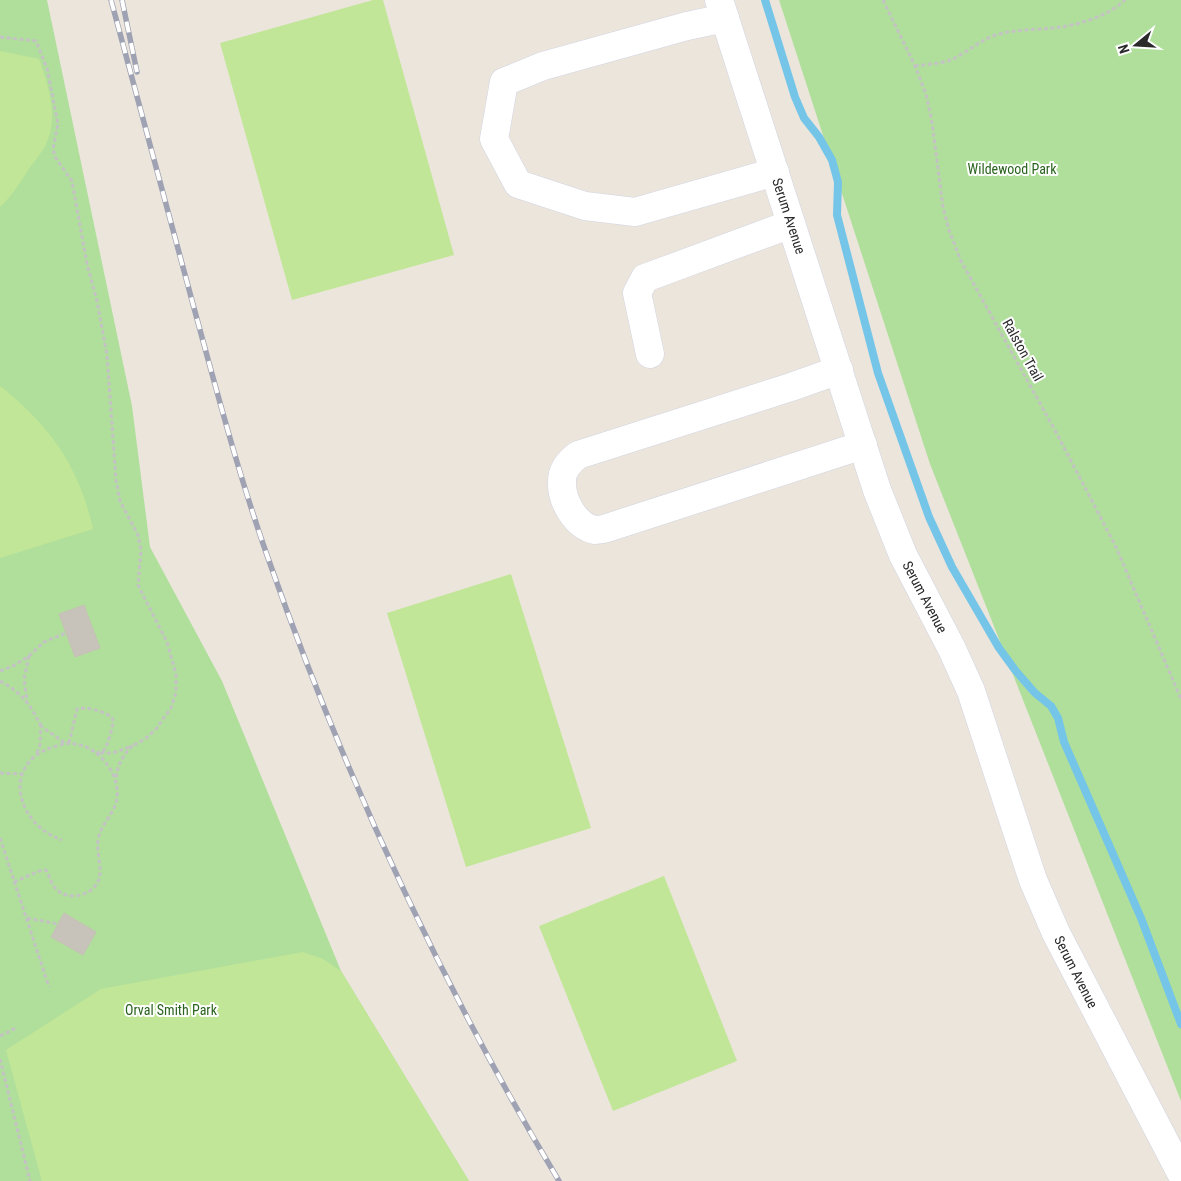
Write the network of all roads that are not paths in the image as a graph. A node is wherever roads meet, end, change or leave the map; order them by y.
1 (722, 9) edge
2 (775, 172) junction
3 (791, 224) junction
4 (650, 354) dead end
5 (838, 370) junction
6 (863, 445) junction
7 (1181, 1173) edge

1 - 2 street, Serum Avenue
1 - 2 street
2 - 3 street, Serum Avenue
3 - 4 street
3 - 5 street, Serum Avenue
5 - 6 street, Serum Avenue
5 - 6 street
6 - 7 street, Serum Avenue

